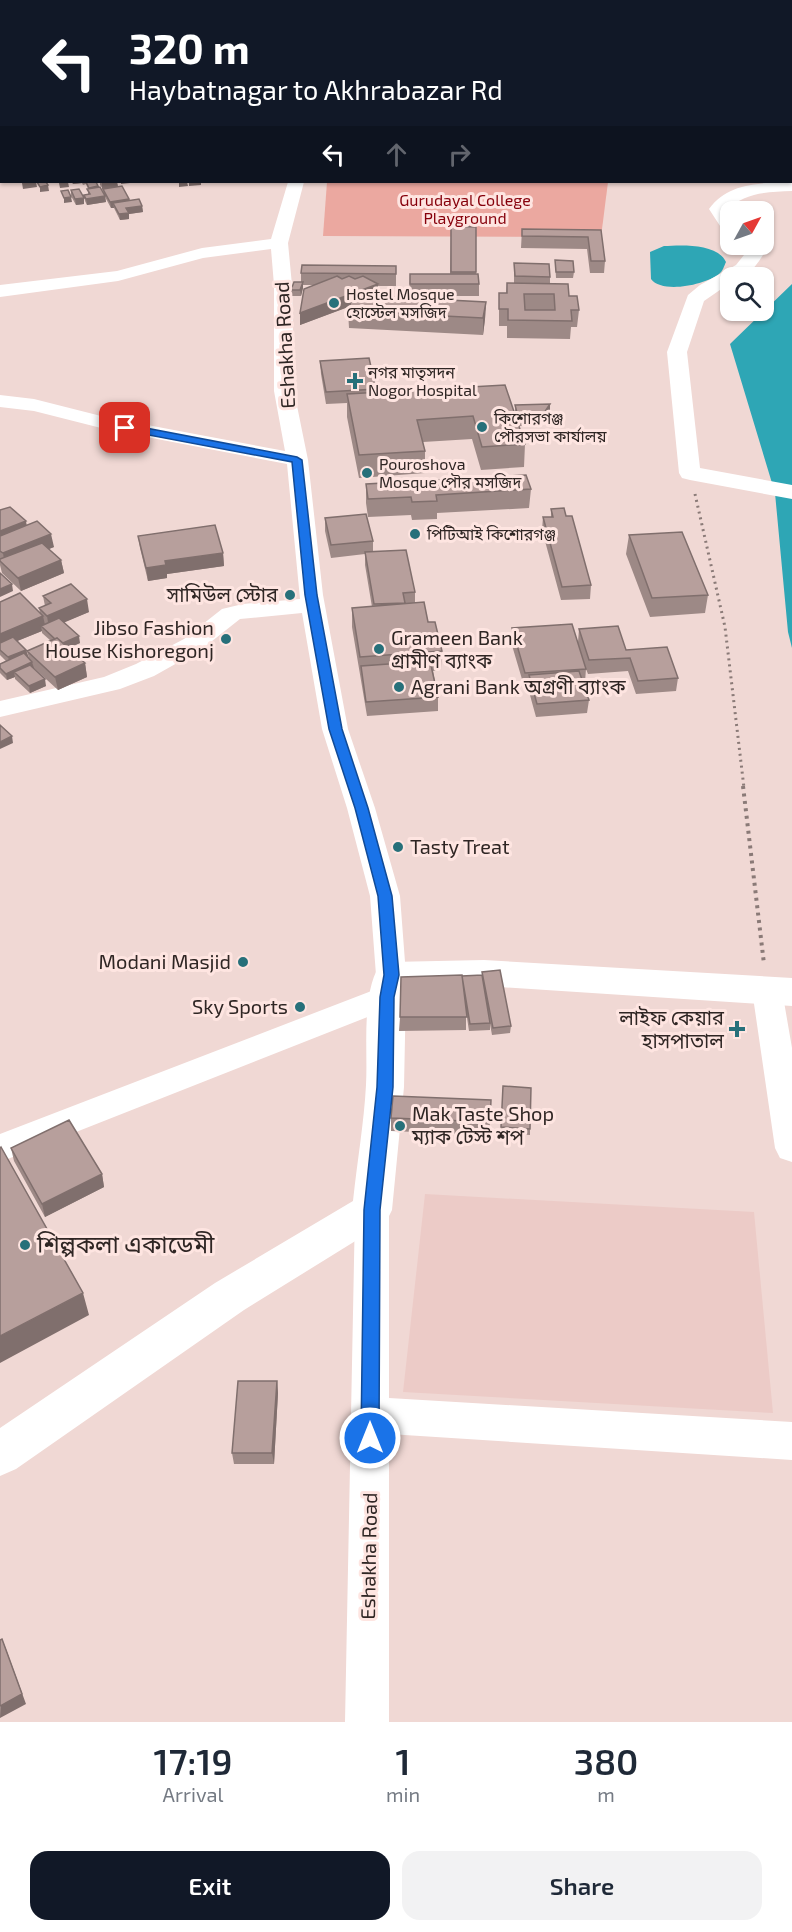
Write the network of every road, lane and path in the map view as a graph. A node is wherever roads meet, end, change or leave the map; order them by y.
1 (296, 183) edge
2 (792, 186) edge
3 (725, 201) edge
4 (279, 243) junction
5 (753, 255) edge
6 (0, 291) edge
7 (0, 401) edge
8 (297, 460) junction
9 (690, 473) junction
10 (792, 492) edge
11 (313, 605) junction
12 (0, 709) edge
13 (389, 986) junction
14 (779, 991) edge
15 (0, 1148) edge
16 (792, 1148) edge
17 (372, 1210) junction
18 (370, 1414) junction
19 (792, 1441) edge
20 (0, 1454) edge
21 (367, 1722) edge

1 - 4 street, Eshakha Road
2 - 3 street
4 - 6 street
4 - 8 street, Eshakha Road
5 - 9 street
7 - 8 street
8 - 11 street, Eshakha Road
9 - 10 street
9 - 14 path
11 - 12 street
11 - 13 street, Eshakha Road
13 - 14 main road
13 - 15 street
13 - 17 main road, Eshakha Road
14 - 16 street
17 - 18 street, Eshakha Road
17 - 20 main road
18 - 19 street
18 - 21 street, Eshakha Road

